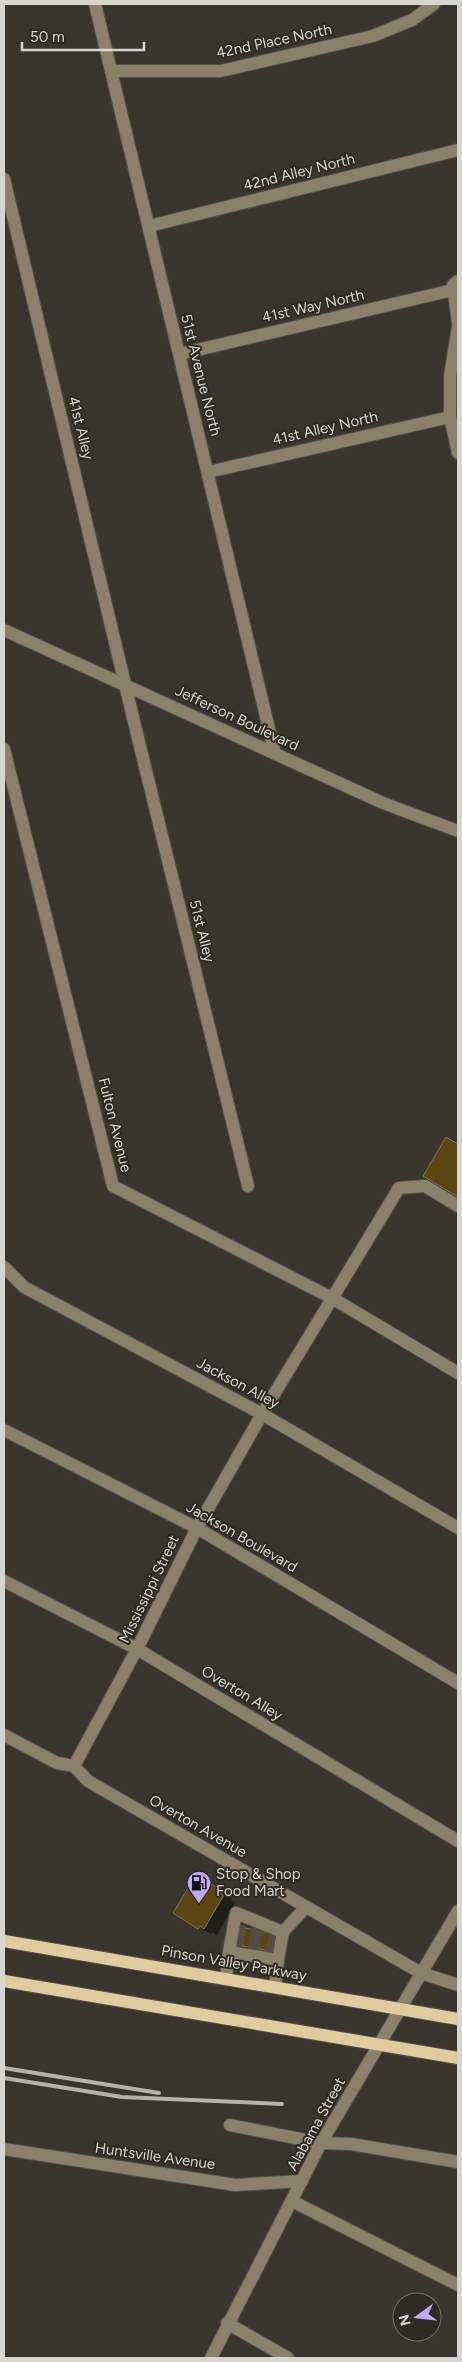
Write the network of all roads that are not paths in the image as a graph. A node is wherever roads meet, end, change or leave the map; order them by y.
1 (95, 4) edge
2 (434, 4) edge
3 (111, 71) junction
4 (458, 150) edge
5 (4, 179) edge
6 (148, 226) junction
7 (456, 285) edge
8 (458, 323) edge
9 (458, 327) edge
10 (180, 354) junction
11 (450, 416) junction
12 (458, 453) edge
13 (208, 472) junction
14 (4, 630) edge
15 (126, 684) junction
16 (4, 749) edge
17 (275, 754) junction
18 (6, 766) edge
19 (458, 832) edge
20 (248, 1186) dead end
21 (458, 1206) edge
22 (4, 1267) edge
23 (332, 1298) junction
24 (458, 1373) edge
25 (262, 1414) junction
26 (4, 1430) edge
27 (197, 1528) junction
28 (458, 1528) edge
29 (4, 1581) edge
30 (137, 1649) junction
31 (458, 1683) edge
32 (4, 1735) edge
33 (74, 1766) junction
34 (458, 1841) edge
35 (306, 1907) junction
36 (458, 1911) edge
37 (283, 1932) junction
38 (4, 1941) edge
39 (229, 1952) junction
40 (278, 1960) junction
41 (421, 1973) junction
42 (226, 1978) junction
43 (4, 1981) edge
44 (458, 1985) edge
45 (275, 1986) junction
46 (400, 2010) junction
47 (458, 2019) edge
48 (381, 2044) junction
49 (458, 2058) edge
50 (230, 2125) dead end
51 (321, 2143) junction
52 (4, 2148) edge
53 (458, 2162) edge
54 (302, 2181) junction
55 (292, 2201) junction
56 (458, 2285) edge
57 (228, 2323) junction
58 (211, 2358) edge
59 (288, 2358) edge

1 - 3 street, 51st Avenue North
2 - 3 street, 42nd Place North
3 - 6 street, 51st Avenue North
4 - 6 street, 42nd Alley North
5 - 15 street, 41st Alley
6 - 10 street, 51st Avenue North
7 - 8 street
7 - 10 street, 41st Way North
9 - 11 street
10 - 13 street, 51st Avenue North
11 - 12 street
11 - 13 street, 41st Alley North
13 - 17 street, 51st Avenue North
14 - 15 street, Jefferson Boulevard
15 - 17 street, Jefferson Boulevard
15 - 20 street, 51st Alley
16 - 18 street, Fulton Avenue
17 - 19 street, Jefferson Boulevard
18 - 23 street, Fulton Avenue
21 - 23 street, Mississippi Street
22 - 25 street, Jackson Alley
23 - 24 street, Fulton Avenue
23 - 25 street, Mississippi Street
25 - 27 street, Mississippi Street
25 - 28 street, Jackson Alley
26 - 27 street, Jackson Boulevard
27 - 30 street, Mississippi Street
27 - 31 street, Jackson Boulevard
29 - 30 street, Overton Alley
30 - 33 street, Mississippi Street
30 - 34 street, Overton Alley
32 - 33 street, Overton Avenue
33 - 35 street, Overton Avenue
35 - 37 street
35 - 41 street, Overton Avenue
36 - 41 street, Alabama Street
37 - 39 street
37 - 40 street
38 - 42 main road, Pinson Valley Parkway
39 - 40 street
39 - 42 street
40 - 45 street
41 - 44 street, Overton Avenue
41 - 46 street, Alabama Street
42 - 45 main road, Pinson Valley Parkway
43 - 48 main road
45 - 46 main road, Pinson Valley Parkway
46 - 47 main road, Pinson Valley Parkway
46 - 48 street, Alabama Street
48 - 49 main road
48 - 51 street, Alabama Street
50 - 51 street
51 - 53 street
51 - 54 street, Alabama Street
52 - 54 street, Huntsville Avenue
54 - 55 street, Alabama Street
55 - 56 street
55 - 57 street, Alabama Street
57 - 58 street, Alabama Street
57 - 59 street

